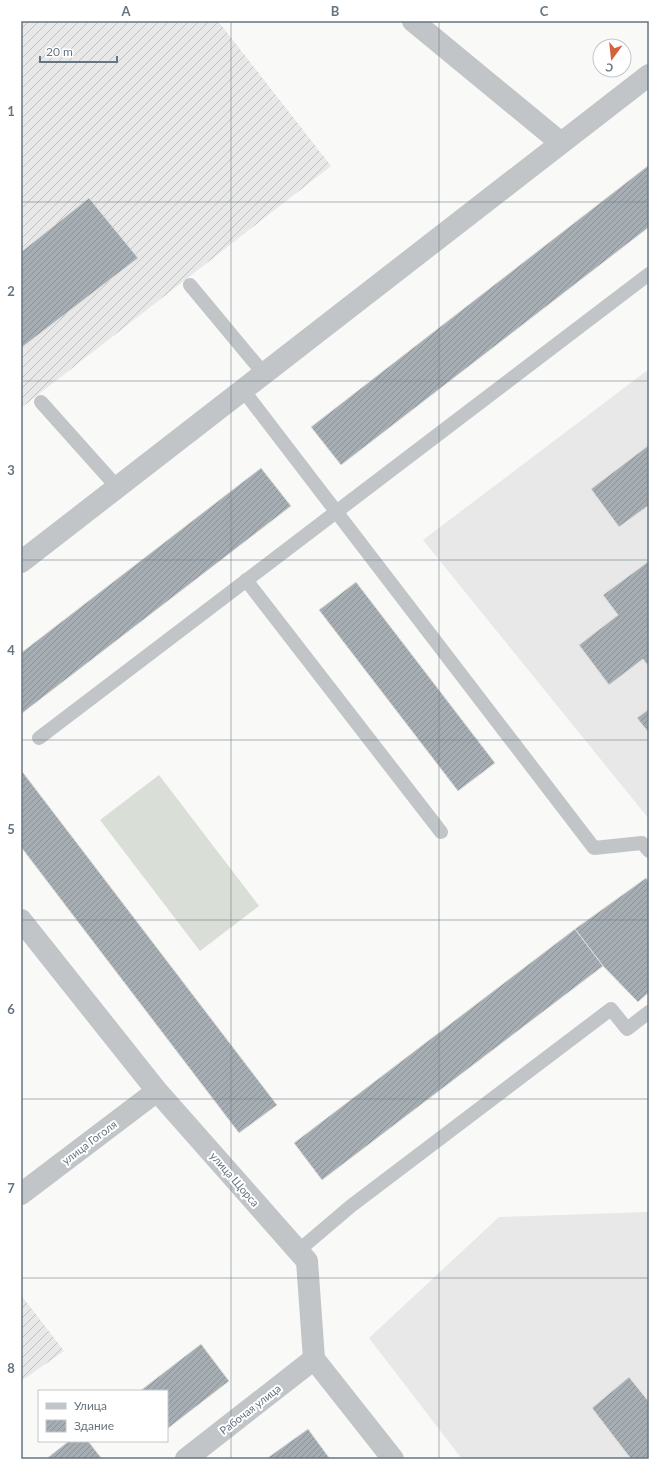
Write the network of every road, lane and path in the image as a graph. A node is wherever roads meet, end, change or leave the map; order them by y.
1 (413, 21) edge
2 (649, 75) edge
3 (561, 143) junction
4 (649, 274) edge
5 (190, 285) dead end
6 (264, 374) junction
7 (242, 390) junction
8 (41, 402) dead end
9 (117, 487) junction
10 (336, 512) junction
11 (21, 562) edge
12 (246, 580) junction
13 (39, 738) dead end
14 (441, 832) dead end
15 (649, 851) edge
16 (21, 920) edge
17 (649, 1012) edge
18 (157, 1091) junction
19 (21, 1194) edge
20 (298, 1251) junction
21 (314, 1359) junction
22 (186, 1459) edge
23 (393, 1459) edge

1 - 3 street
2 - 3 street
3 - 6 street
4 - 10 lane
5 - 6 lane
6 - 7 street
7 - 9 street
7 - 10 lane
8 - 9 lane
9 - 11 street
10 - 12 lane
10 - 15 lane
12 - 13 lane
12 - 14 lane
16 - 18 street, улица Щорса
17 - 20 lane
18 - 19 street, улица Гоголя
18 - 20 street, улица Щорса
20 - 21 street, улица Щорса
21 - 22 street, Рабочая улица
21 - 23 street

